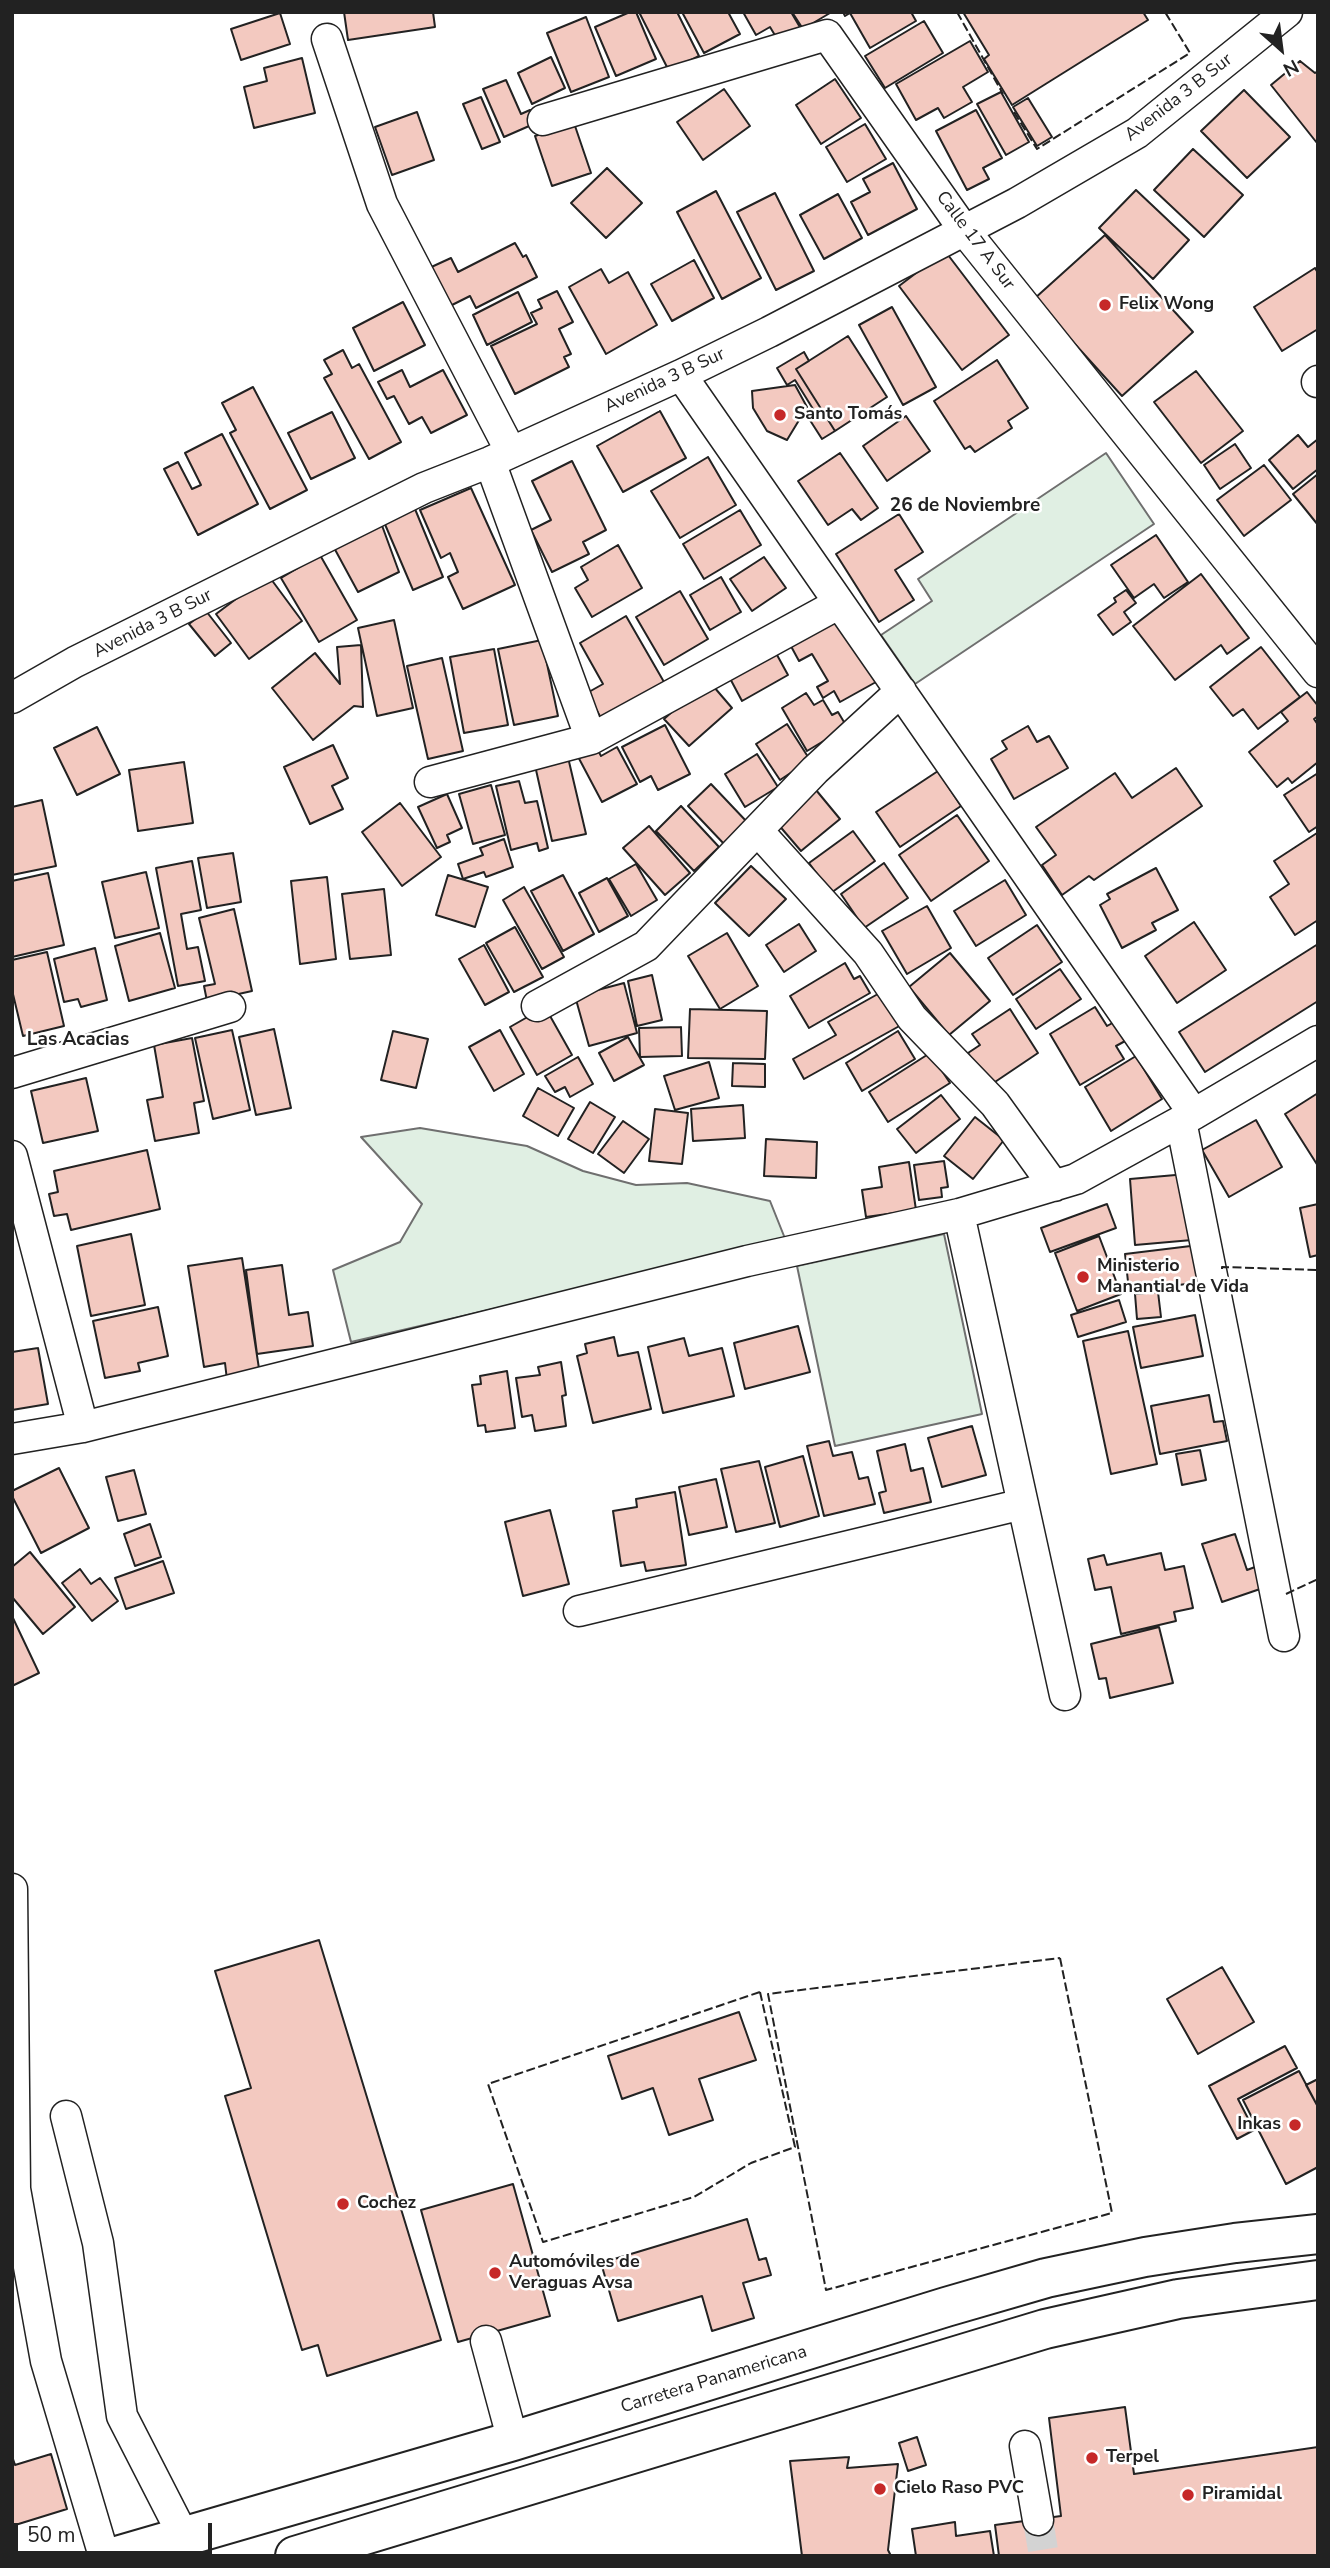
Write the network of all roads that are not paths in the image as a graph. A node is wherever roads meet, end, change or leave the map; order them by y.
1 (1287, 12) edge
2 (327, 39) dead end
3 (543, 120) dead end
4 (964, 230) junction
5 (681, 375) junction
6 (500, 457) junction
7 (838, 604) junction
8 (1318, 672) edge
9 (901, 691) junction
10 (12, 698) edge
11 (591, 739) junction
12 (430, 782) dead end
13 (758, 831) junction
14 (537, 1006) dead end
15 (230, 1007) dead end
16 (1318, 1041) edge
17 (12, 1073) edge
18 (1188, 1117) junction
19 (12, 1156) edge
20 (1054, 1186) junction
21 (959, 1214) junction
22 (83, 1427) junction
23 (12, 1439) edge
24 (1023, 1504) junction
25 (579, 1611) dead end
26 (1284, 1636) dead end
27 (1065, 1695) dead end
28 (12, 1889) edge
29 (66, 2116) dead end
30 (1318, 2234) edge
31 (1318, 2247) edge
32 (1310, 2280) edge
33 (1178, 2299) junction
34 (946, 2307) junction
35 (486, 2341) dead end
36 (594, 2416) junction
37 (513, 2441) junction
38 (1025, 2446) dead end
39 (1038, 2519) tunnel mouth
40 (188, 2546) edge
41 (311, 2553) edge
42 (104, 2556) edge
43 (117, 2556) edge

1 - 4 street, Avenida 3 B Sur
2 - 6 street
3 - 4 street, Calle 17 A Sur
4 - 5 street, Avenida 3 B Sur
4 - 8 street, Calle 17 A Sur
5 - 6 street, Avenida 3 B Sur
5 - 7 street
6 - 10 street, Avenida 3 B Sur
6 - 11 street
7 - 9 street
7 - 11 street
9 - 13 street
9 - 18 street
11 - 12 street
13 - 14 street
13 - 20 street
15 - 17 street
16 - 18 street
18 - 20 street
18 - 26 street
19 - 22 street
20 - 21 street
21 - 22 street
21 - 24 street
22 - 23 street
24 - 25 street
24 - 27 street
28 - 42 street
29 - 40 street
30 - 34 highway, Carretera Panamericana
31 - 33 highway
32 - 33 highway
33 - 34 highway
33 - 41 highway
34 - 36 highway, Carretera Panamericana
35 - 37 street
36 - 37 highway, Carretera Panamericana
36 - 41 highway
37 - 40 highway, Carretera Panamericana
38 - 39 street
40 - 41 highway
40 - 43 highway, Carretera Panamericana

